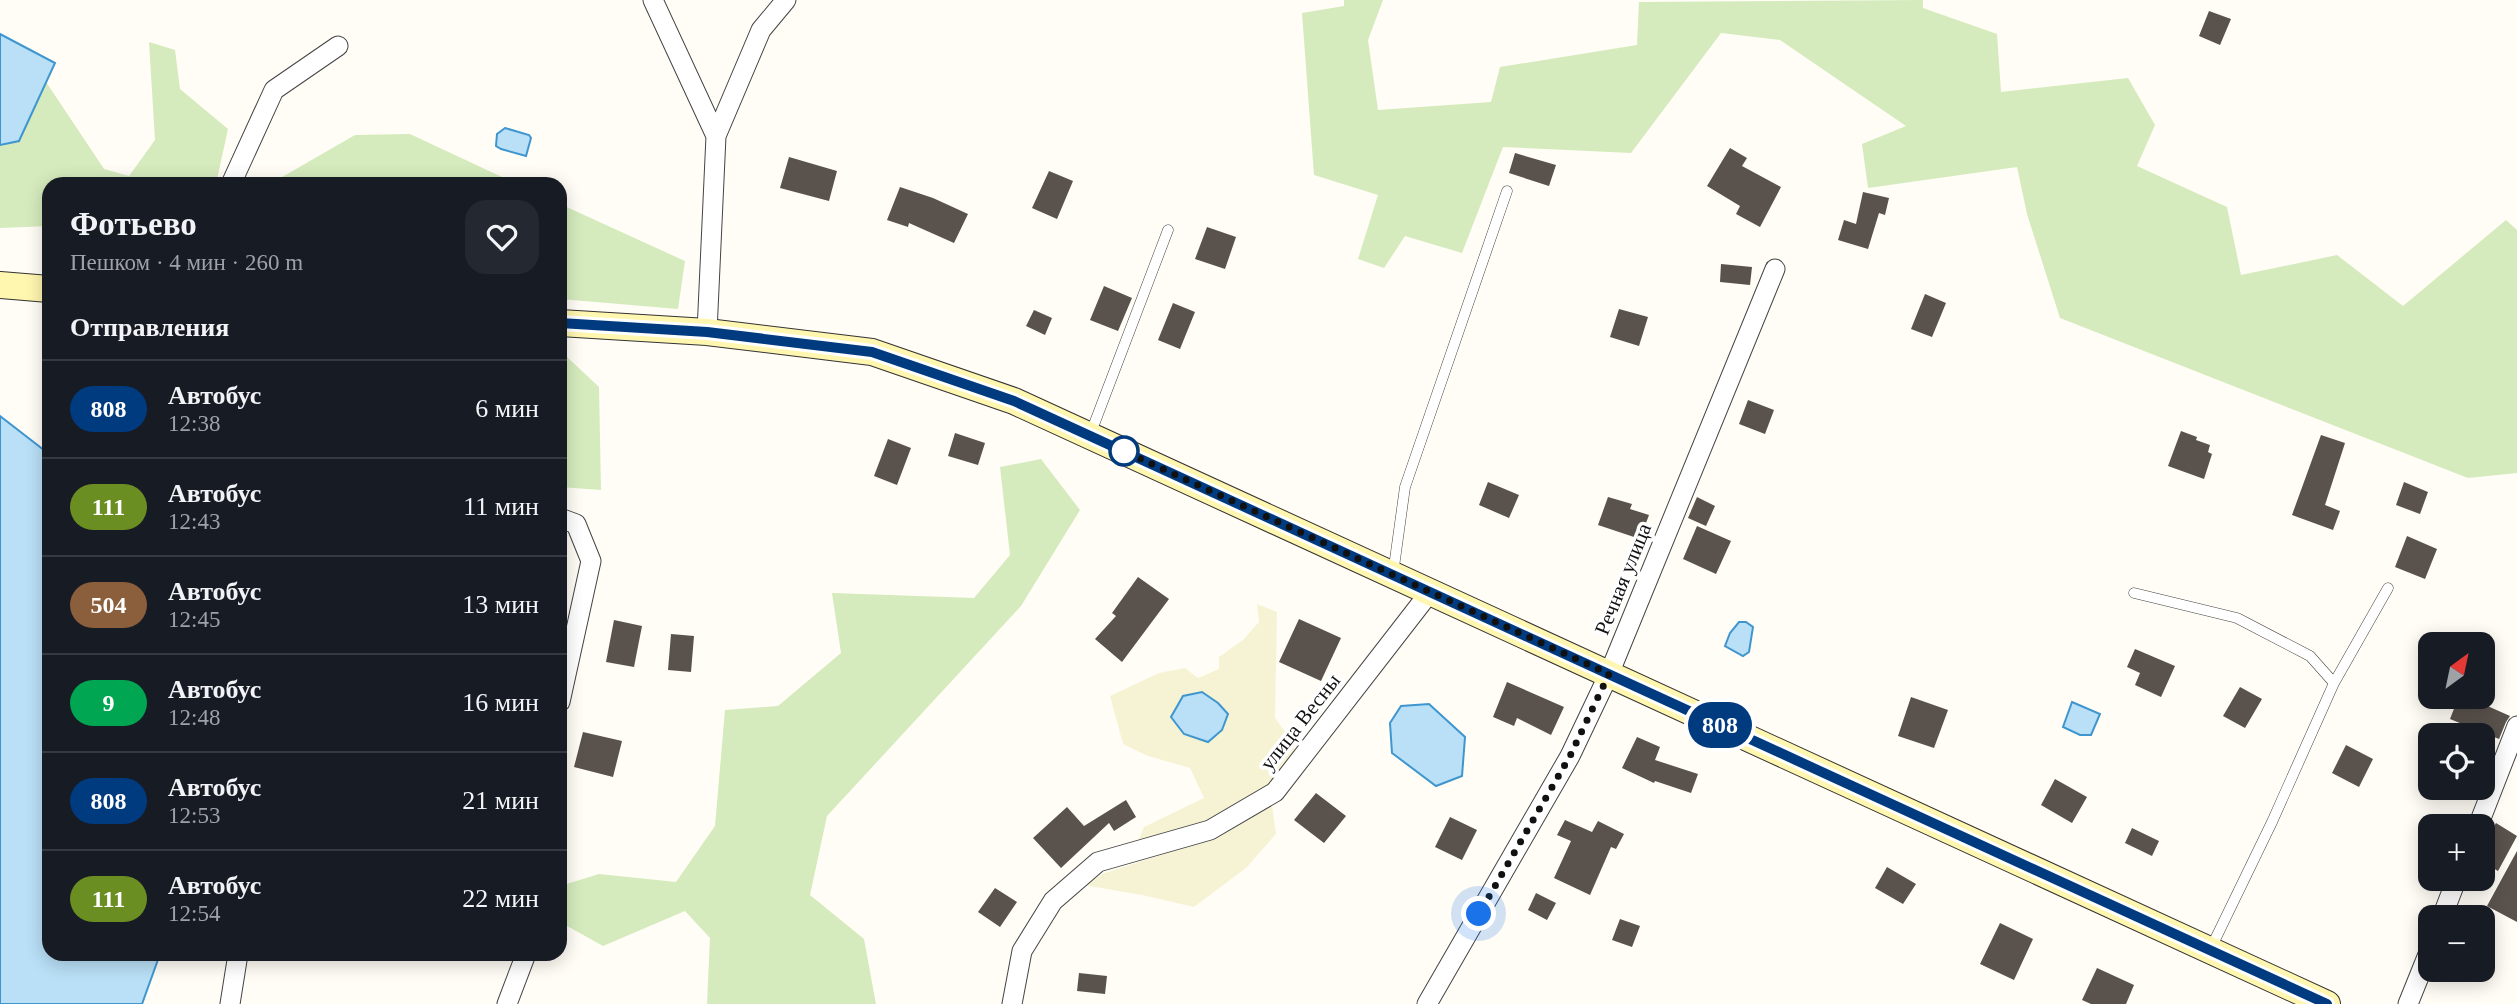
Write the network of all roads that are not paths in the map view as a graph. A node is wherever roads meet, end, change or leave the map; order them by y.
1 (653, 0) edge
2 (786, 0) edge
3 (338, 46) dead end
4 (716, 136) junction
5 (235, 177) edge
6 (1507, 191) dead end
7 (1168, 230) dead end
8 (1774, 269) dead end
9 (0, 285) edge
10 (42, 288) edge
11 (567, 323) edge
12 (707, 332) junction
13 (1089, 435) junction
14 (567, 521) edge
15 (1393, 575) junction
16 (2388, 588) dead end
17 (1430, 592) junction
18 (2134, 593) dead end
19 (567, 670) edge
20 (1609, 674) junction
21 (2334, 683) junction
22 (2517, 726) edge
23 (2483, 814) edge
24 (2210, 950) junction
25 (237, 961) edge
26 (523, 961) edge
27 (2418, 979) edge
28 (230, 1004) edge
29 (508, 1004) edge
30 (1012, 1004) edge
31 (1427, 1004) edge
32 (2327, 1004) edge
33 (2408, 1004) edge

1 - 4 street
2 - 4 street
3 - 5 street
4 - 12 street
6 - 15 lane
7 - 13 lane
8 - 20 street, Речная улица
9 - 10 main road
11 - 12 main road
12 - 13 main road
13 - 15 main road
14 - 19 street
15 - 17 main road
16 - 21 lane
17 - 20 main road
17 - 30 street, улица Весны
18 - 21 lane
20 - 24 main road
20 - 31 street, Речная улица
21 - 24 lane
22 - 23 street
24 - 32 main road
25 - 28 street
26 - 29 street
27 - 33 street

